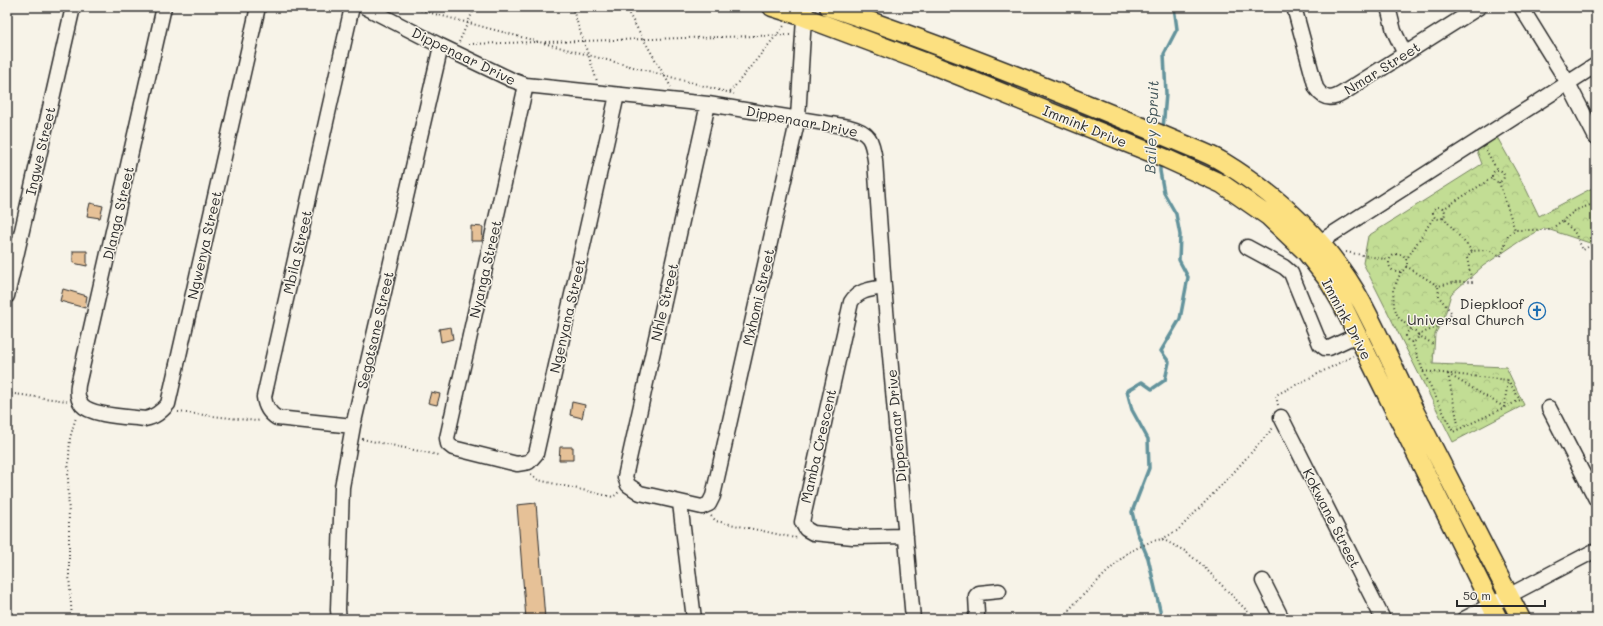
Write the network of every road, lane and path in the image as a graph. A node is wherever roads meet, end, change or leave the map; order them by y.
1 (73, 7) edge
2 (164, 7) edge
3 (258, 7) edge
4 (352, 7) edge
5 (365, 7) edge
6 (409, 7) edge
7 (476, 7) edge
8 (572, 7) edge
9 (625, 7) edge
10 (772, 7) edge
11 (829, 7) edge
12 (1294, 7) edge
13 (1388, 7) edge
14 (1479, 7) edge
15 (1521, 7) edge
16 (805, 12) edge
17 (468, 23) junction
18 (785, 24) dead end
19 (776, 35) junction
20 (795, 35) dead end
21 (643, 39) junction
22 (584, 41) junction
23 (541, 42) junction
24 (441, 46) junction
25 (1405, 54) junction
26 (588, 55) junction
27 (1596, 65) edge
28 (664, 75) junction
29 (1568, 83) junction
30 (526, 85) junction
31 (601, 93) junction
32 (730, 93) junction
33 (617, 95) junction
34 (738, 95) dead end
35 (673, 101) junction
36 (714, 105) junction
37 (798, 118) junction
38 (1596, 138) edge
39 (1480, 139) junction
40 (1497, 170) junction
41 (1492, 178) junction
42 (1500, 182) junction
43 (1596, 203) edge
44 (1443, 209) junction
45 (1434, 217) junction
46 (1443, 217) junction
47 (1563, 221) junction
48 (1515, 230) junction
49 (1596, 242) edge
50 (1247, 247) dead end
51 (1313, 247) junction
52 (1472, 251) junction
53 (1331, 257) junction
54 (1389, 260) junction
55 (1406, 260) junction
56 (1406, 266) junction
57 (1401, 272) junction
58 (1438, 286) junction
59 (884, 287) junction
60 (7, 296) edge
61 (1412, 330) junction
62 (1418, 335) junction
63 (1412, 342) junction
64 (1361, 343) junction
65 (1432, 344) dead end
66 (1423, 371) junction
67 (1448, 374) junction
68 (1508, 380) junction
69 (7, 393) edge
70 (85, 407) junction
71 (1504, 407) junction
72 (1549, 408) dead end
73 (163, 410) junction
74 (274, 416) junction
75 (1281, 417) junction
76 (1459, 429) junction
77 (352, 432) junction
78 (453, 448) junction
79 (522, 464) junction
80 (628, 485) junction
81 (1596, 499) edge
82 (680, 503) junction
83 (702, 507) junction
84 (806, 529) junction
85 (906, 536) junction
86 (1162, 539) junction
87 (1596, 552) edge
88 (1263, 582) dead end
89 (999, 591) dead end
90 (1509, 596) junction
91 (1494, 612) edge
92 (72, 619) edge
93 (339, 619) edge
94 (694, 619) edge
95 (913, 619) edge
96 (974, 619) edge
97 (1061, 619) edge
98 (1255, 619) edge
99 (1282, 619) edge
100 (1383, 619) edge
101 (1464, 619) edge
102 (1521, 619) edge

1 - 60 street, Ingwe Street
2 - 70 street, Dlanga Street
3 - 73 street, Ngwenya Street
4 - 74 street, Mbila Street
5 - 24 street, Dippenaar Drive
6 - 17 path
7 - 17 path
8 - 22 path
9 - 21 path
10 - 16 main road, Immink Drive
11 - 51 main road, Immink Drive
12 - 25 street, Nmar Street
13 - 25 street
14 - 25 street, Nmar Street
15 - 29 street
16 - 37 street, Mxhomi Street
16 - 51 main road, Immink Drive
17 - 23 path
17 - 23 path
18 - 19 path
19 - 20 path
19 - 21 path
19 - 32 path
21 - 22 path
21 - 28 path
22 - 23 path
22 - 26 path
23 - 26 path
24 - 30 street, Dippenaar Drive
24 - 77 street, Segotsane Street
26 - 28 path
26 - 31 path
27 - 29 street
28 - 32 path
28 - 35 path
29 - 38 street
29 - 39 street
30 - 31 street, Dippenaar Drive
30 - 78 street, Nyanga Street
31 - 33 street, Dippenaar Drive
32 - 34 path
32 - 36 path
33 - 35 street, Dippenaar Drive
33 - 79 street, Ngenyana Street
35 - 36 street, Dippenaar Drive
36 - 37 street, Dippenaar Drive
36 - 80 street, Nhle Street
37 - 59 street, Dippenaar Drive
37 - 83 street, Mxhomi Street
39 - 40 path
39 - 51 street
40 - 41 path
40 - 42 path
41 - 42 path
41 - 44 path
42 - 48 path
43 - 47 path
44 - 45 path
44 - 46 path
45 - 46 path
45 - 55 path
46 - 52 path
47 - 48 path
47 - 49 path
48 - 52 path
50 - 64 street
51 - 53 main road, Immink Drive
51 - 64 main road, Immink Drive
52 - 58 path
53 - 54 path
53 - 90 main road, Immink Drive
54 - 55 path
54 - 57 path
55 - 56 path
56 - 57 path
56 - 58 path
57 - 61 path
58 - 62 path
59 - 84 street, Mamba Crescent
59 - 85 street, Dippenaar Drive
61 - 62 path
61 - 63 path
62 - 63 path
62 - 65 path
63 - 66 path
64 - 75 path
64 - 91 main road, Immink Drive
66 - 67 path
66 - 76 path
67 - 68 path
67 - 71 path
67 - 76 path
68 - 71 path
68 - 71 path
69 - 70 path
70 - 73 street
70 - 92 path
71 - 76 path
72 - 81 street
73 - 74 path
74 - 77 street
75 - 86 path
75 - 100 street, Kokwane Street
77 - 78 path
77 - 93 street, Segotsane Street
78 - 79 street
79 - 80 path
80 - 82 street
82 - 83 street
82 - 94 street
83 - 84 path
84 - 85 street
85 - 95 street, Dippenaar Drive
86 - 97 path
86 - 98 path
87 - 90 street
88 - 99 street
89 - 96 street
90 - 91 street
90 - 102 main road, Immink Drive
91 - 101 street

